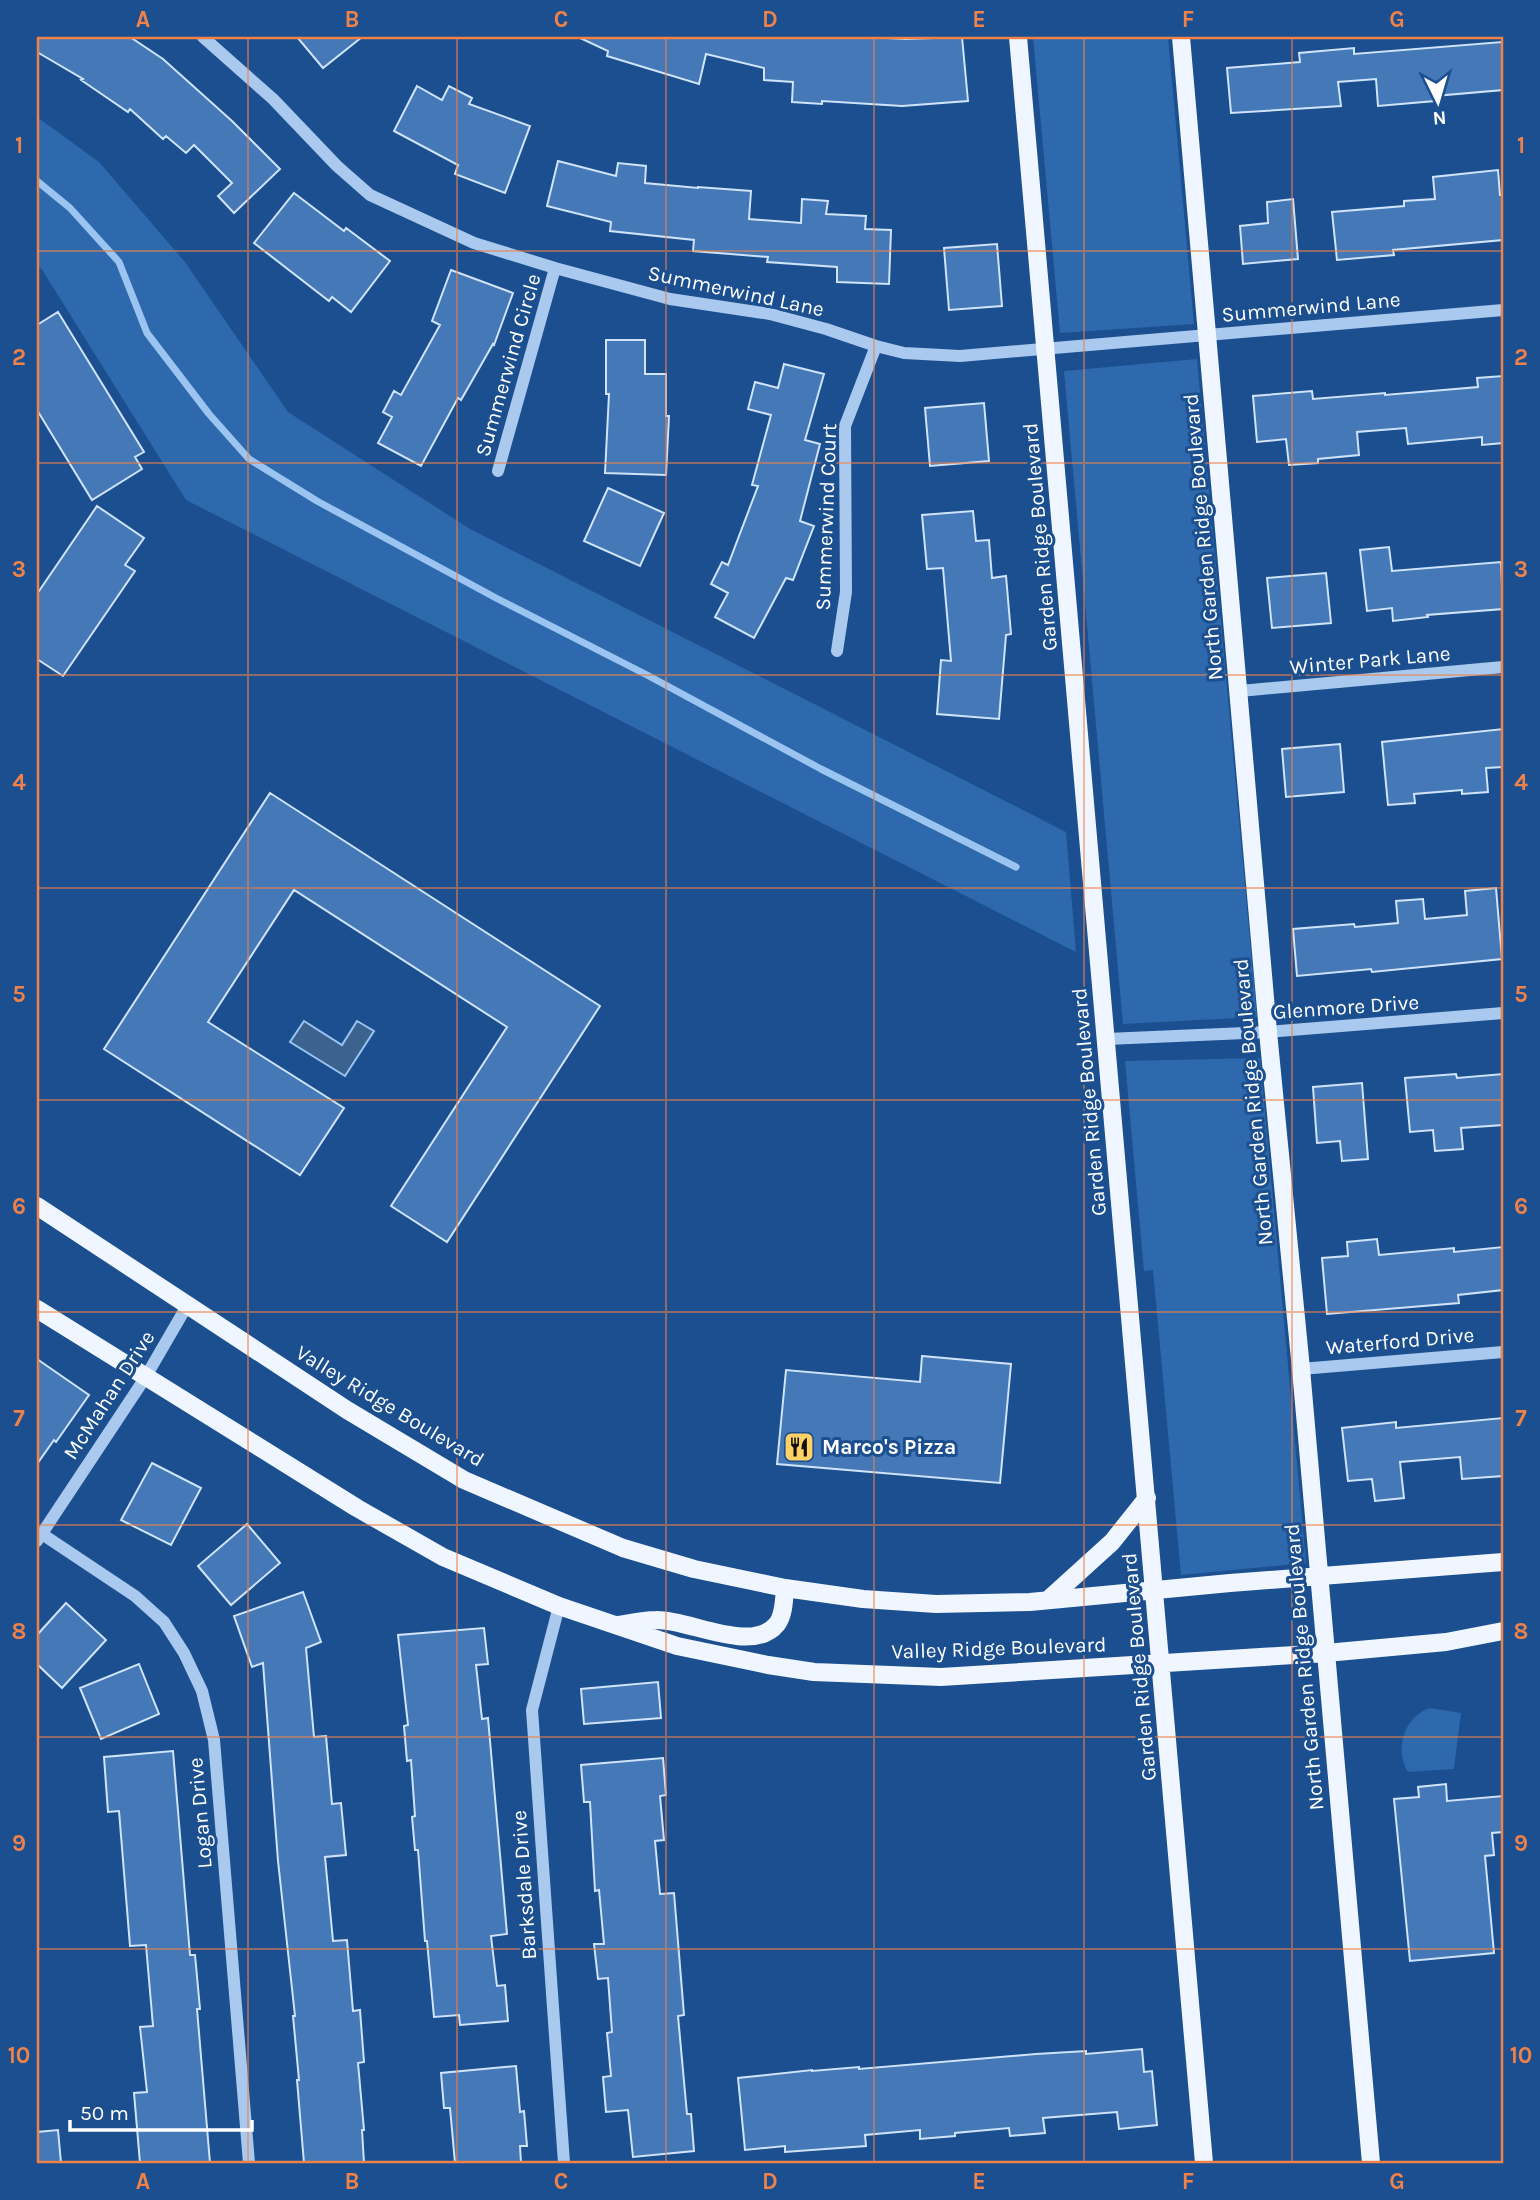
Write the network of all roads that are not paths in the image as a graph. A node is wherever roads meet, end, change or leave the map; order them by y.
1 (1018, 37) edge
2 (1181, 37) edge
3 (206, 38) edge
4 (555, 268) junction
5 (1503, 310) edge
6 (1208, 335) junction
7 (876, 346) junction
8 (1046, 349) junction
9 (498, 471) dead end
10 (837, 651) dead end
11 (1503, 667) edge
12 (1240, 691) junction
13 (1503, 1013) edge
14 (1268, 1032) junction
15 (1107, 1039) junction
16 (37, 1206) edge
17 (188, 1304) junction
18 (37, 1309) edge
19 (1503, 1352) edge
20 (1301, 1369) junction
21 (145, 1378) junction
22 (1147, 1498) junction
23 (39, 1537) edge
24 (1503, 1562) edge
25 (1319, 1577) junction
26 (785, 1588) junction
27 (1155, 1590) junction
28 (1048, 1600) junction
29 (559, 1606) junction
30 (615, 1626) junction
31 (1503, 1631) edge
32 (1326, 1653) junction
33 (1162, 1663) junction
34 (248, 2163) edge
35 (564, 2163) edge
36 (1204, 2163) edge
37 (1371, 2163) edge

1 - 8 main road, Garden Ridge Boulevard
2 - 6 main road, North Garden Ridge Boulevard
3 - 4 street, Summerwind Lane
4 - 7 street, Summerwind Lane
4 - 9 street, Summerwind Circle
5 - 6 street, Summerwind Lane
6 - 8 street, Summerwind Lane
6 - 12 main road, North Garden Ridge Boulevard
7 - 8 street, Summerwind Lane
7 - 10 street, Summerwind Court
8 - 15 main road, Garden Ridge Boulevard
11 - 12 street, Winter Park Lane
12 - 14 main road, North Garden Ridge Boulevard
13 - 14 street, Glenmore Drive
14 - 15 street, Glenmore Drive
14 - 20 main road, North Garden Ridge Boulevard
15 - 22 main road, Garden Ridge Boulevard
16 - 17 main road, Valley Ridge Boulevard
17 - 21 street, McMahan Drive
17 - 26 main road, Valley Ridge Boulevard
18 - 21 main road, Valley Ridge Boulevard
19 - 20 street, Waterford Drive
20 - 25 main road, North Garden Ridge Boulevard
21 - 23 street, McMahan Drive
21 - 29 main road, Valley Ridge Boulevard
22 - 27 main road, Garden Ridge Boulevard
22 - 28 main road
23 - 34 street, Logan Drive
24 - 25 main road, Valley Ridge Boulevard
25 - 27 main road, Valley Ridge Boulevard
25 - 32 main road, North Garden Ridge Boulevard
26 - 28 main road, Valley Ridge Boulevard
26 - 30 main road
27 - 28 main road, Valley Ridge Boulevard
27 - 33 main road, Garden Ridge Boulevard
29 - 30 main road, Valley Ridge Boulevard
29 - 35 street, Barksdale Drive
30 - 33 main road, Valley Ridge Boulevard
31 - 32 main road, Valley Ridge Boulevard
32 - 33 main road, Valley Ridge Boulevard
32 - 37 main road, North Garden Ridge Boulevard
33 - 36 main road, Garden Ridge Boulevard

